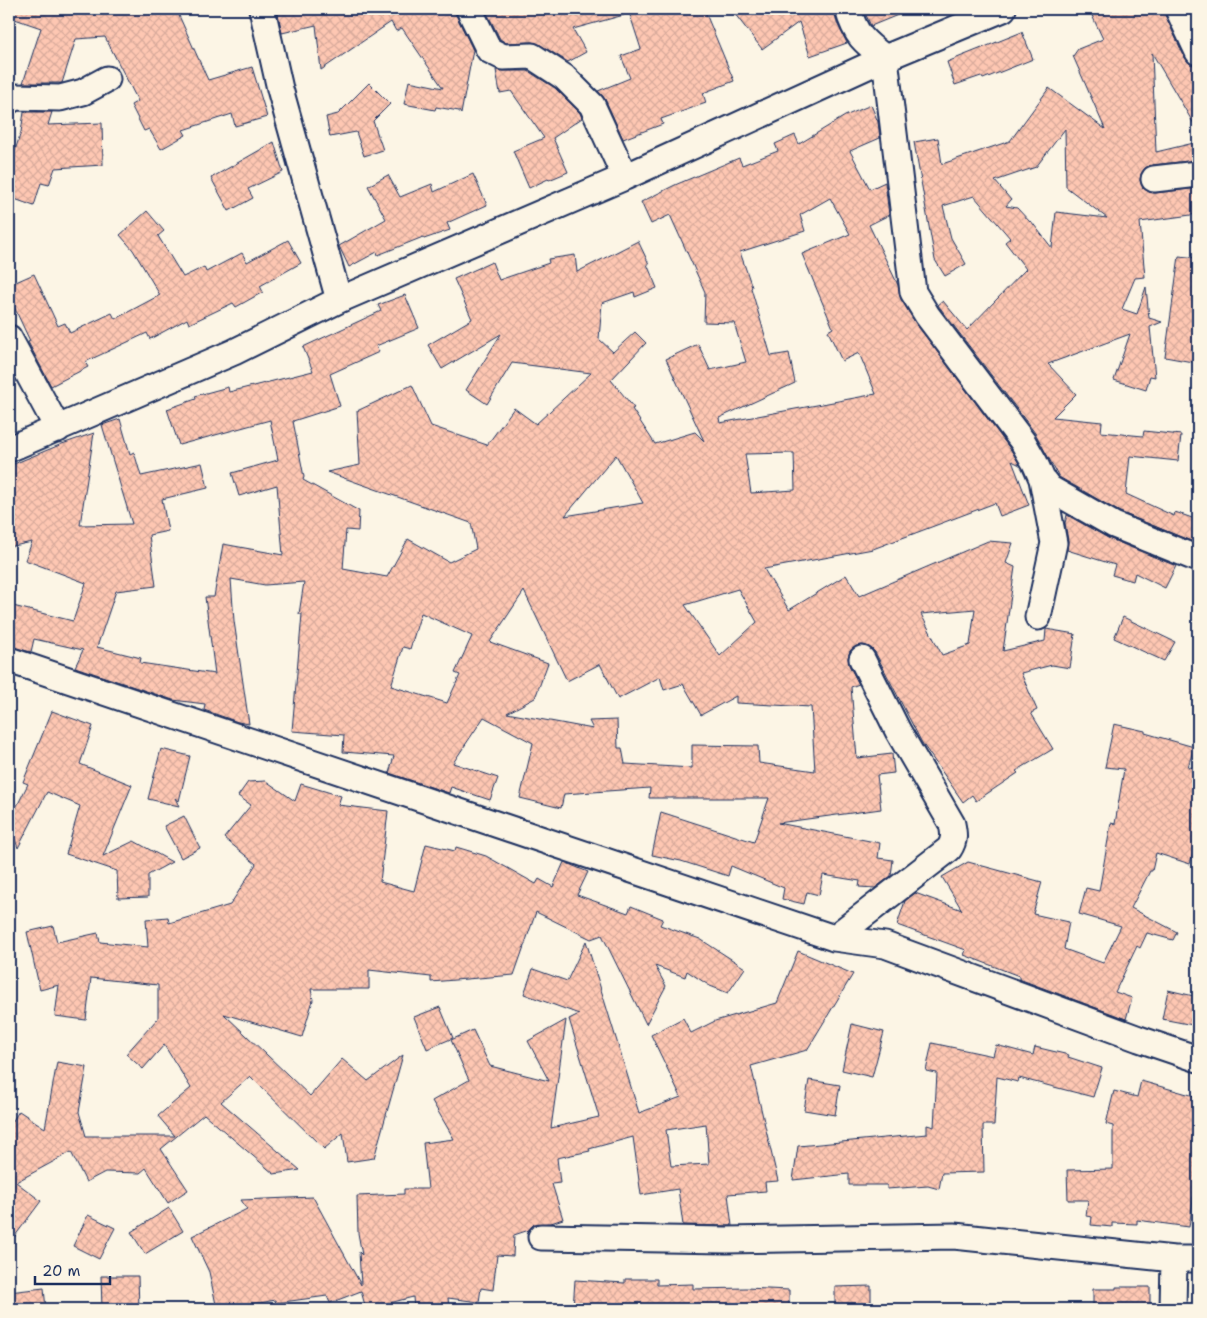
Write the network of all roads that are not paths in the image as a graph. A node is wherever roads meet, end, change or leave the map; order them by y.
1 (262, 9) edge
2 (469, 9) edge
3 (848, 9) edge
4 (1002, 9) edge
5 (1178, 9) edge
6 (1198, 52) edge
7 (884, 58) junction
8 (106, 79) dead end
9 (9, 101) edge
10 (1198, 174) edge
11 (626, 177) junction
12 (1154, 179) dead end
13 (339, 300) junction
14 (9, 338) edge
15 (58, 429) junction
16 (9, 449) edge
17 (1042, 479) junction
18 (1198, 559) edge
19 (1038, 618) dead end
20 (9, 660) edge
21 (862, 660) dead end
22 (834, 938) junction
23 (1198, 1059) edge
24 (541, 1236) dead end
25 (1186, 1259) edge
26 (1173, 1309) edge

1 - 13 street
2 - 11 street
3 - 7 street
4 - 7 street
5 - 6 street
7 - 11 street
7 - 17 street
8 - 9 street
10 - 12 street
11 - 13 street
13 - 15 street
14 - 15 street
15 - 16 street
17 - 18 street
17 - 19 street
20 - 22 street
21 - 22 street
22 - 23 street
24 - 25 street
25 - 26 street

